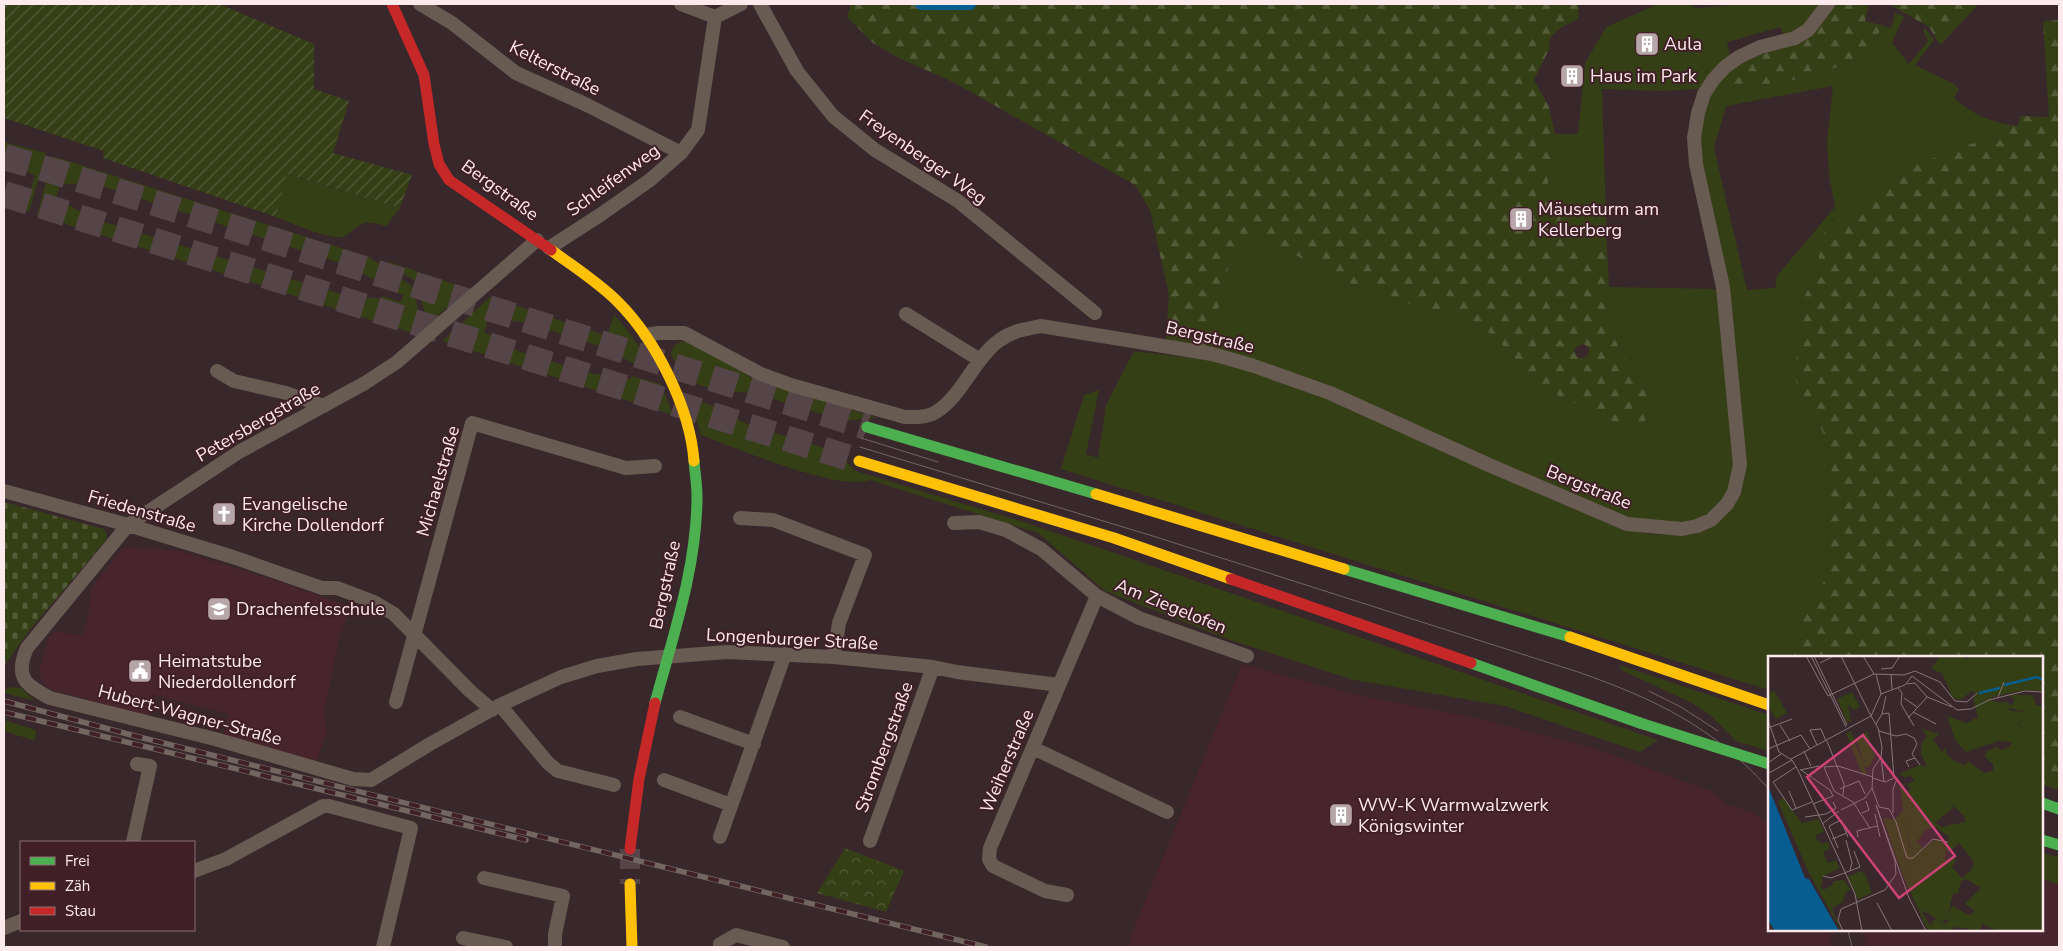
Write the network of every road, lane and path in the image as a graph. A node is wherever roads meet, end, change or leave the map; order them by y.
1 (392, 4) edge
2 (420, 4) edge
3 (681, 4) edge
4 (741, 4) edge
5 (760, 4) edge
6 (1828, 4) edge
7 (716, 16) junction
8 (681, 153) junction
9 (537, 240) junction
10 (549, 248) junction
11 (1095, 313) dead end
12 (906, 314) dead end
13 (646, 335) junction
14 (980, 360) junction
15 (217, 371) dead end
16 (324, 406) junction
17 (867, 427) tunnel mouth
18 (859, 461) tunnel mouth
19 (655, 466) dead end
20 (4, 491) edge
21 (740, 518) dead end
22 (954, 523) dead end
23 (128, 525) junction
24 (1097, 596) junction
25 (416, 635) junction
26 (785, 654) junction
27 (668, 655) junction
28 (1247, 656) dead end
29 (834, 657) junction
30 (22, 660) joint
31 (933, 666) junction
32 (1059, 685) junction
33 (396, 702) dead end
34 (1768, 705) edge
35 (496, 707) junction
36 (680, 718) dead end
37 (754, 744) junction
38 (1033, 748) junction
39 (137, 764) dead end
40 (1768, 764) edge
41 (371, 780) joint
42 (664, 780) dead end
43 (614, 785) dead end
44 (2043, 803) edge
45 (731, 805) junction
46 (2059, 809) edge
47 (1167, 812) dead end
48 (720, 837) dead end
49 (2043, 840) edge
50 (133, 841) edge
51 (870, 841) dead end
52 (2059, 845) edge
53 (630, 849) tunnel mouth
54 (195, 870) edge
55 (484, 878) dead end
56 (630, 884) tunnel mouth
57 (1067, 895) dead end
58 (20, 921) edge
59 (4, 928) edge
60 (463, 938) dead end
61 (383, 947) edge
62 (506, 947) edge
63 (555, 947) edge
64 (632, 947) edge
65 (720, 947) edge
66 (783, 947) edge

1 - 9 main road, Bergstraße
2 - 8 street, Kelterstraße
3 - 7 street
4 - 7 street
5 - 11 street, Freyenberger Weg
6 - 14 street, Bergstraße
7 - 8 street, Schleifenweg
8 - 10 street, Schleifenweg
9 - 10 main road, Bergstraße
9 - 16 street, Petersbergstraße
10 - 13 main road, Bergstraße
12 - 14 street
13 - 14 street, Bergstraße
13 - 27 main road, Bergstraße
15 - 16 street
16 - 23 street, Petersbergstraße
17 - 34 main road
18 - 40 main road, bridge
19 - 25 street, Michaelstraße
20 - 23 street, Friedenstraße
21 - 29 street
22 - 24 street, Am Ziegelofen
23 - 25 street, Friedenstraße
23 - 30 street, Petersbergstraße
24 - 28 street, Am Ziegelofen
24 - 32 street, Weiherstraße
25 - 33 street, Michaelstraße
25 - 35 street, Friedenstraße
26 - 27 street, Longenburger Straße
26 - 29 street, Longenburger Straße
26 - 37 street
27 - 35 street, Longenburger Straße
27 - 53 main road, Bergstraße
29 - 31 street, Longenburger Straße
30 - 41 street, Hubert-Wagner-Straße
31 - 32 street, Longenburger Straße
31 - 51 street, Strombergstraße
32 - 38 street, Weiherstraße
35 - 41 street, Longenburger Straße
35 - 43 street
36 - 37 street
37 - 45 street
38 - 47 street
38 - 57 street, Weiherstraße
39 - 50 street
42 - 45 street
44 - 46 main road
45 - 48 street
49 - 52 main road
54 - 61 street
55 - 63 street
56 - 64 main road
58 - 59 street
60 - 62 street
65 - 66 street

